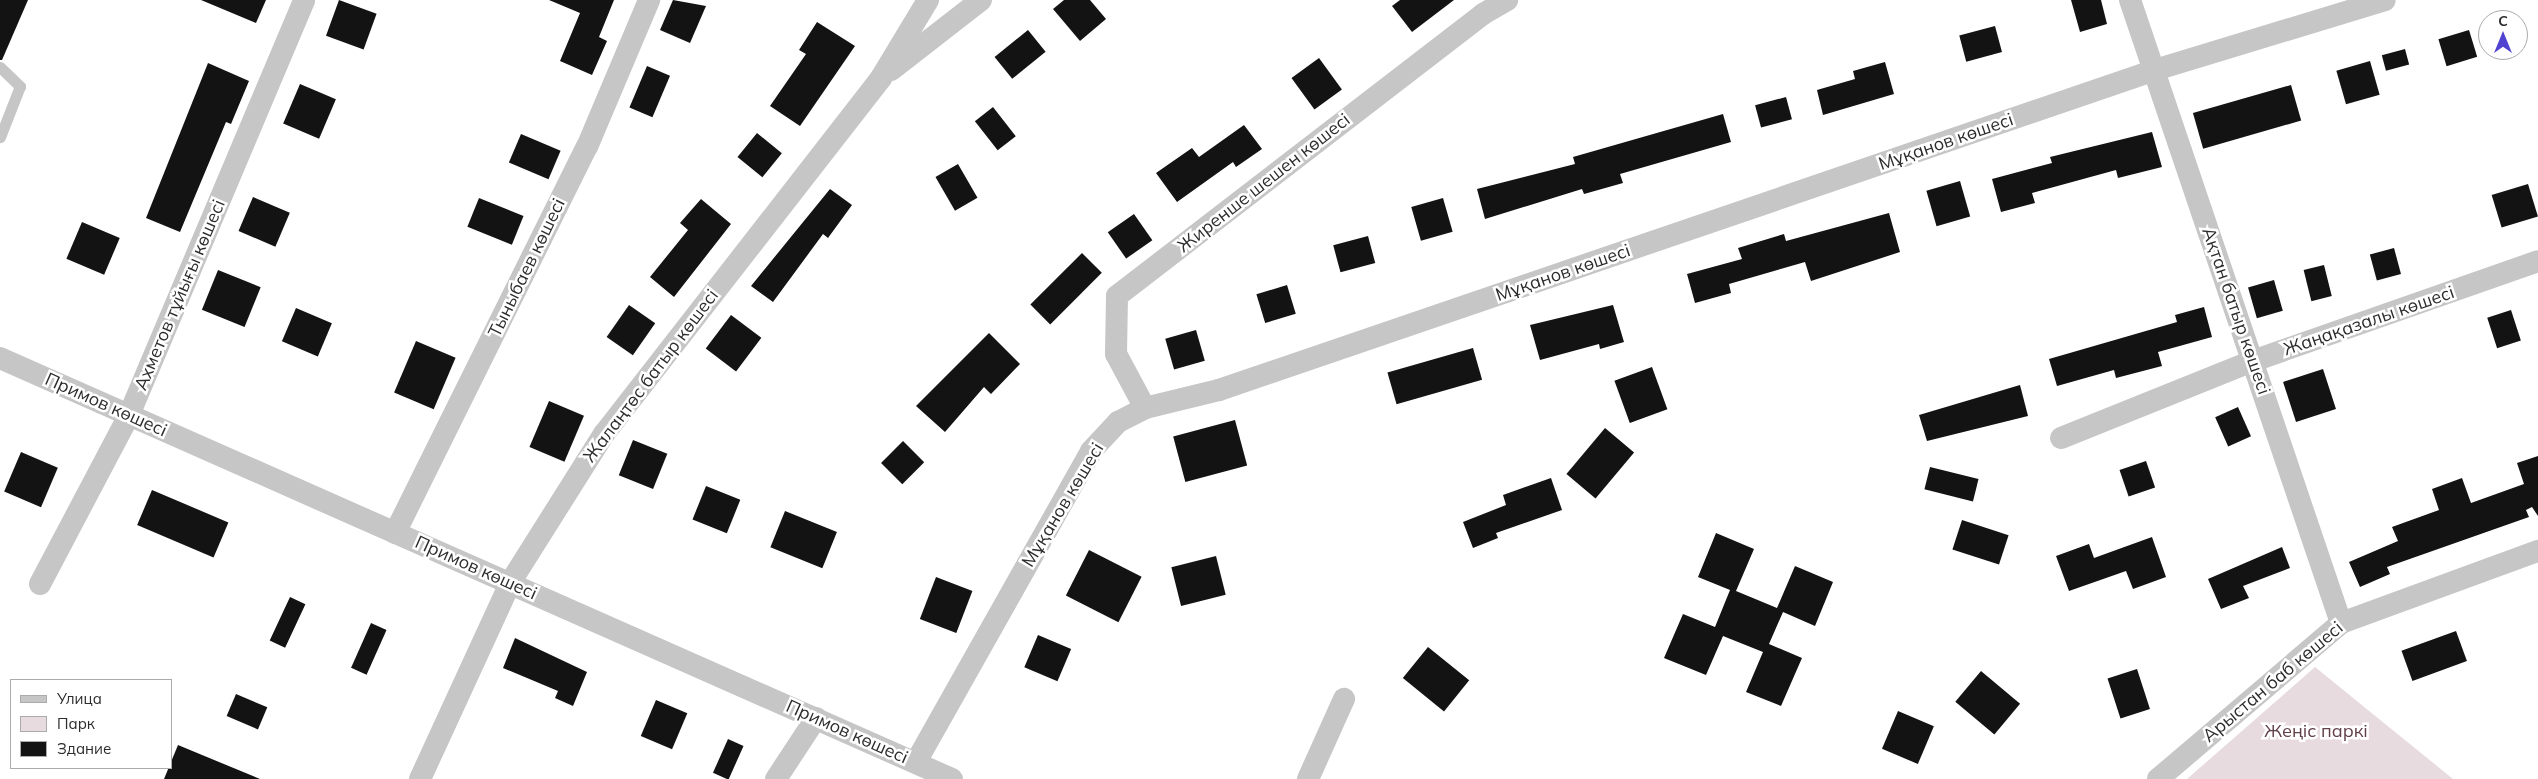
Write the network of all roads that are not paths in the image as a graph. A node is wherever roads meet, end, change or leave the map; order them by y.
1 (304, 0) edge
2 (649, 0) edge
3 (928, 0) edge
4 (982, 0) edge
5 (1507, 0) edge
6 (2130, 0) edge
7 (2385, 0) edge
8 (0, 67) edge
9 (2155, 70) junction
10 (881, 78) junction
11 (0, 137) edge
12 (2538, 261) edge
13 (0, 358) edge
14 (2253, 361) junction
15 (1145, 408) junction
16 (129, 415) junction
17 (2061, 438) dead end
18 (396, 533) junction
19 (2538, 551) edge
20 (510, 583) junction
21 (40, 584) dead end
22 (2341, 623) junction
23 (1344, 699) dead end
24 (816, 718) junction
25 (916, 762) junction
26 (420, 779) edge
27 (776, 779) edge
28 (952, 779) edge
29 (1308, 779) edge
30 (2158, 779) edge

1 - 16 street, Ахметов тұйығы көшесі
2 - 18 street, Тыныбаев көшесі
3 - 10 street, Жалаңтөс батыр көшесі
4 - 10 street, Жалаңтөс батыр көшесі
5 - 15 street, Жиренше шешен көшесі
6 - 9 street, Ақтан батыр көшесі
7 - 9 street, Мұқанов көшесі
8 - 11 lane
9 - 14 street, Ақтан батыр көшесі
9 - 15 street, Мұқанов көшесі
10 - 20 street, Жалаңтөс батыр көшесі
12 - 14 street, Жаңақазалы көшесі
13 - 16 street, Примов көшесі
14 - 17 street, Жаңақазалы көшесі
14 - 22 street, Ақтан батыр көшесі
15 - 25 street, Мұқанов көшесі
16 - 18 street, Примов көшесі
16 - 21 street, Ахметов тұйығы көшесі
18 - 20 street, Примов көшесі
19 - 22 street, Арыстан баб көшесі
20 - 24 street, Примов көшесі
20 - 26 street, Жалаңтөс батыр көшесі
22 - 30 street, Арыстан баб көшесі
23 - 29 street
24 - 25 street, Примов көшесі
24 - 27 street
25 - 28 street, Примов көшесі

